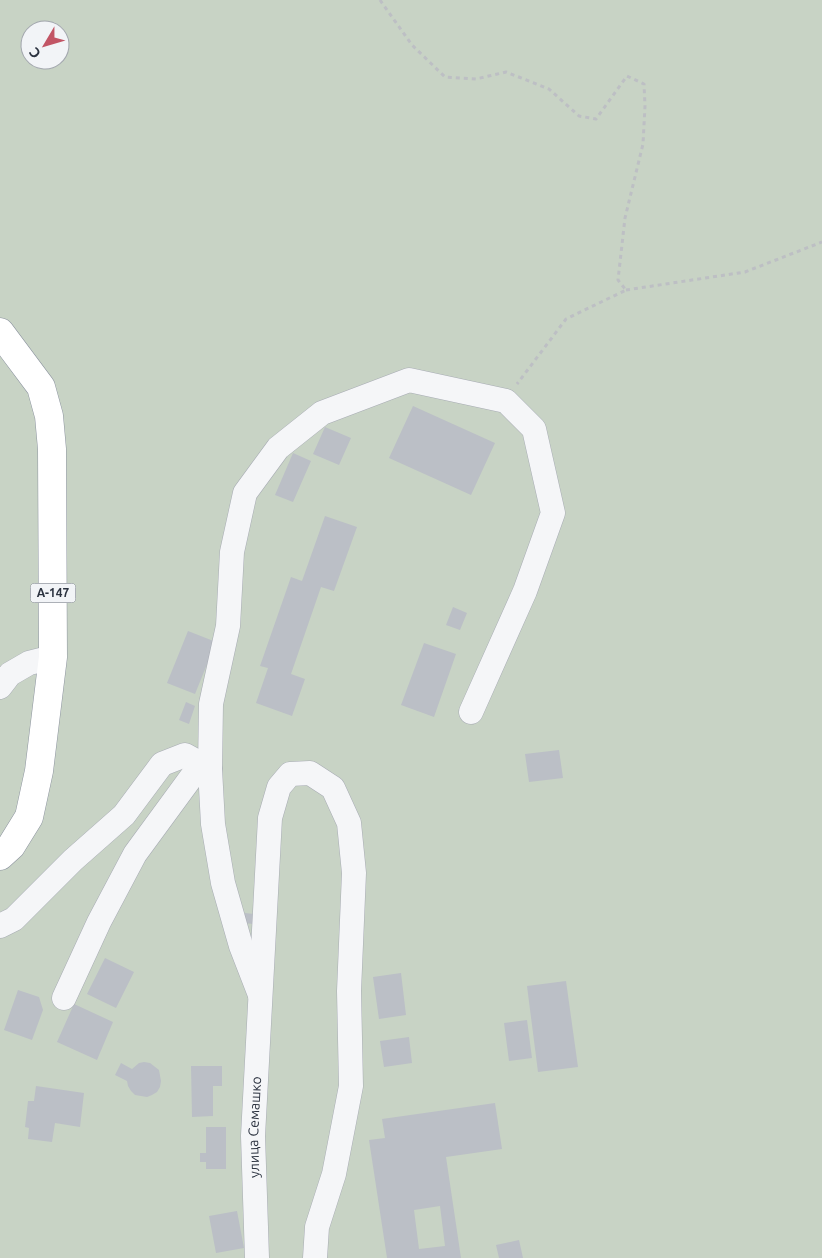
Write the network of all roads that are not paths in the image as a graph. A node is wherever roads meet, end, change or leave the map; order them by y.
1 (0, 332) edge
2 (54, 657) junction
3 (0, 687) edge
4 (471, 712) dead end
5 (206, 766) junction
6 (0, 856) edge
7 (0, 926) edge
8 (260, 995) junction
9 (64, 998) dead end
10 (257, 1258) edge
11 (315, 1258) edge

1 - 2 highway, А-147
2 - 3 street
2 - 6 highway, А-147
4 - 5 street
5 - 7 street
5 - 8 street
5 - 9 street
8 - 10 street, улица Семашко
8 - 11 street, улица Семашко

